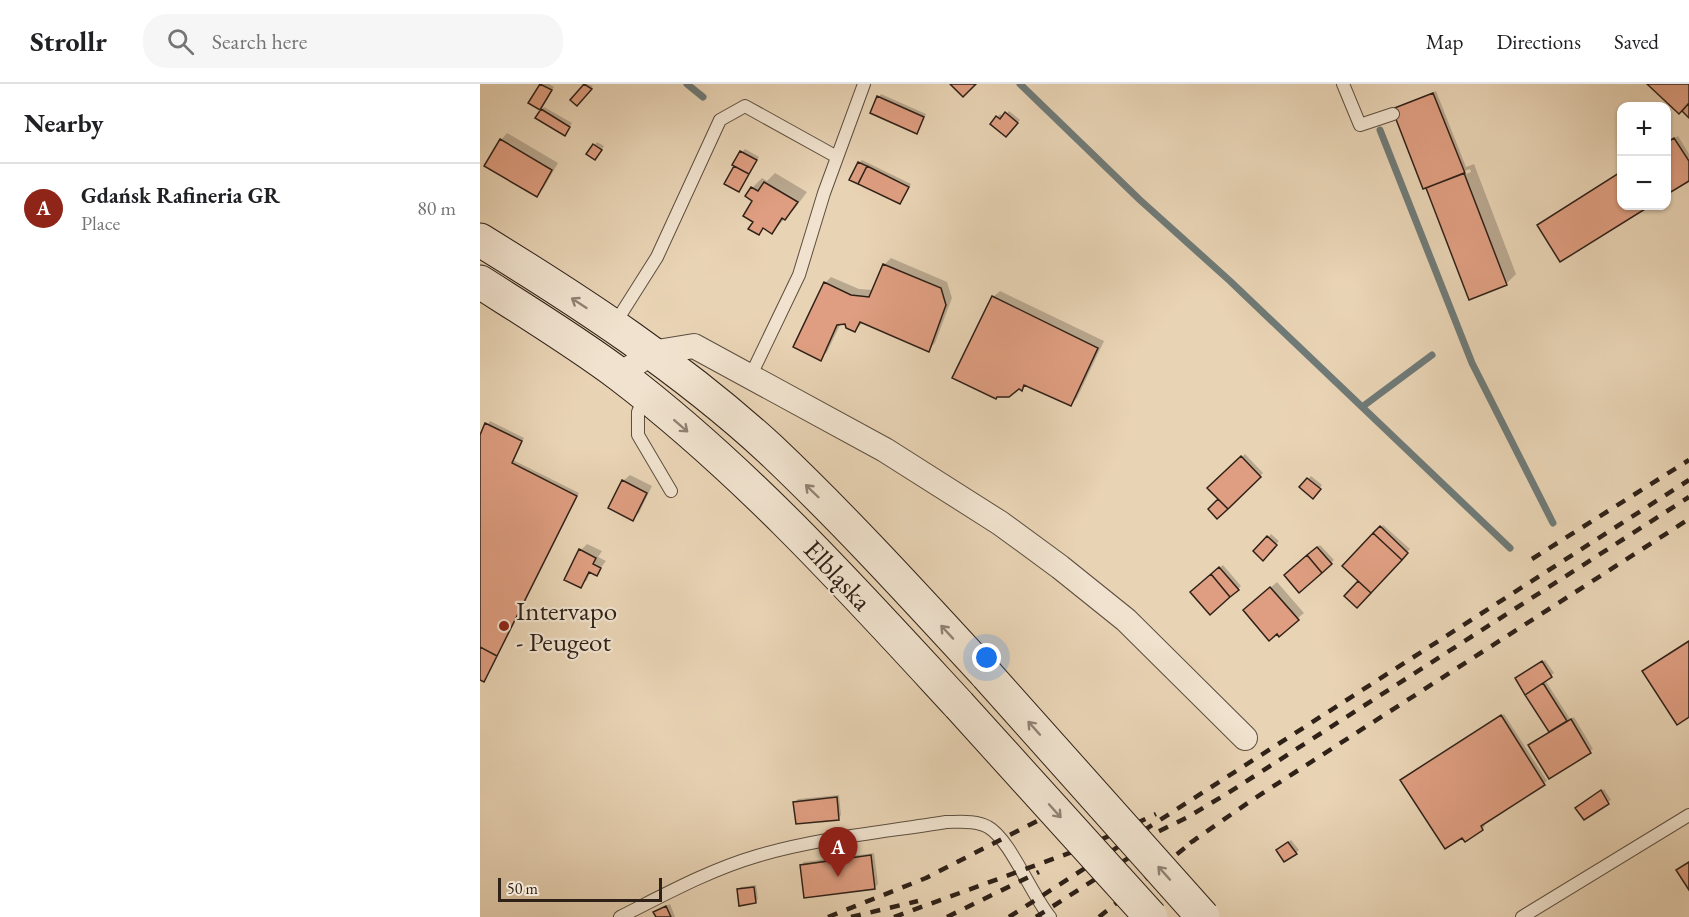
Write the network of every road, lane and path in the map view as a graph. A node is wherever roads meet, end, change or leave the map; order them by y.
1 (864, 84) edge
2 (1343, 84) edge
3 (1393, 114) dead end
4 (837, 157) junction
5 (480, 240) edge
6 (480, 282) edge
7 (614, 326) junction
8 (651, 352) junction
9 (620, 375) junction
10 (750, 377) junction
11 (645, 396) junction
12 (671, 491) dead end
13 (1245, 738) dead end
14 (1689, 815) edge
15 (620, 917) edge
16 (1050, 917) edge
17 (1151, 917) edge
18 (1203, 917) edge
19 (1522, 917) edge

1 - 4 lane
2 - 3 lane
4 - 7 lane
4 - 10 lane
7 -> 5 main road, Elbląska
6 - 9 main road, Elbląska
7 - 8 main road, Elbląska
8 - 9 street
8 - 10 street
18 -> 8 main road, Elbląska, bridge
9 - 11 main road, Elbląska
10 - 13 street
11 - 12 lane
11 -> 17 main road, Elbląska, bridge
14 - 19 lane
15 - 16 lane

